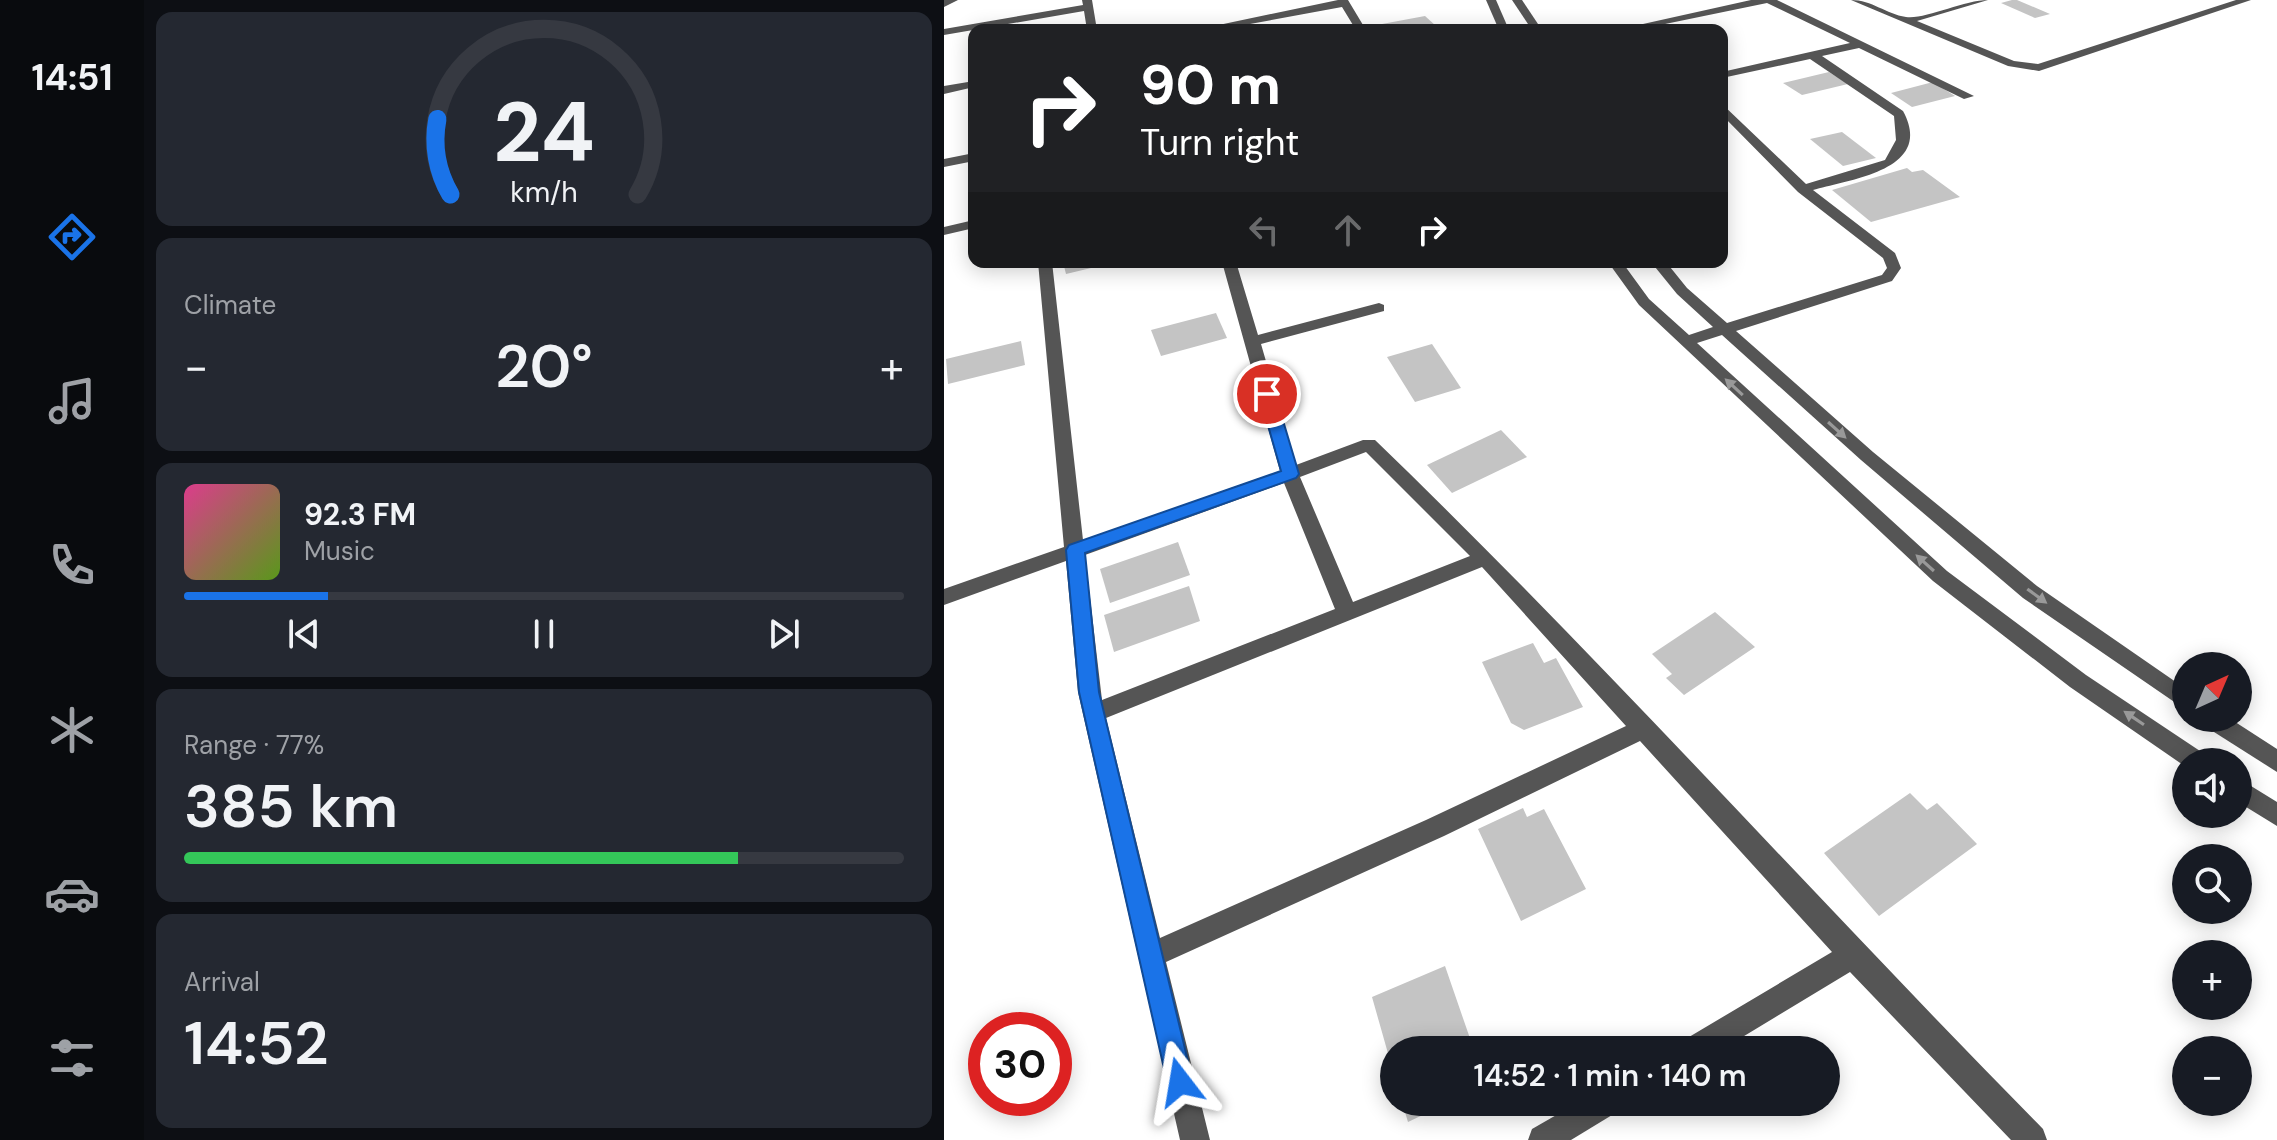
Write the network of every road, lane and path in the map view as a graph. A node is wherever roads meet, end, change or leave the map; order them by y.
1 (1491, 0) edge
2 (1517, 0) edge
3 (1768, 0) edge
4 (1856, 0) edge
5 (1983, 0) edge
6 (2246, 0) edge
7 (1343, 2) edge
8 (1088, 4) edge
9 (1907, 21) junction
10 (985, 24) edge
11 (1091, 24) edge
12 (1231, 24) edge
13 (1357, 24) edge
14 (1501, 24) edge
15 (1533, 24) edge
16 (1663, 24) edge
17 (968, 27) edge
18 (944, 32) edge
19 (1861, 44) junction
20 (1814, 56) junction
21 (1728, 74) edge
22 (968, 85) edge
23 (944, 90) edge
24 (1968, 96) dead end
25 (1728, 114) edge
26 (968, 158) edge
27 (944, 163) edge
28 (1803, 189) junction
29 (968, 225) edge
30 (944, 231) edge
31 (1046, 268) edge
32 (1231, 268) edge
33 (1619, 268) edge
34 (1663, 268) edge
35 (1379, 308) dead end
36 (1724, 329) junction
37 (1252, 341) junction
38 (1686, 341) junction
39 (1290, 474) junction
40 (1075, 550) junction
41 (1485, 558) junction
42 (944, 597) edge
43 (1347, 613) junction
44 (2172, 691) edge
45 (1094, 713) junction
46 (1644, 728) junction
47 (2232, 732) edge
48 (2177, 748) edge
49 (2277, 762) edge
50 (2252, 798) edge
51 (2277, 815) edge
52 (1853, 955) junction
53 (1150, 956) junction
54 (1717, 1036) edge
55 (1583, 1116) edge
56 (1195, 1140) edge
57 (1543, 1140) edge
58 (2032, 1140) edge

1 - 14 street
2 - 15 street
3 - 16 street
3 - 19 street
4 - 9 street
5 - 9 street
6 - 9 street
7 - 12 street
7 - 13 street
8 - 10 street
8 - 11 street
17 - 18 street
19 - 20 street
19 - 24 street
20 - 21 street
20 - 28 street
22 - 23 street
25 - 28 street
26 - 27 street
28 - 36 street
29 - 30 street
31 - 40 street
32 - 37 street
33 - 38 street
34 - 36 street
35 - 37 street
36 - 38 street
36 -> 44 street
37 - 39 street
48 -> 38 street
39 - 40 street
39 - 41 street
39 - 43 street
40 - 42 street
40 - 45 street
41 - 43 street
41 - 46 street
43 - 45 street
45 - 53 street
46 - 52 street
46 - 53 street
47 - 49 street
50 - 51 street
52 - 54 street
52 - 58 street
53 - 56 street
55 - 57 street

